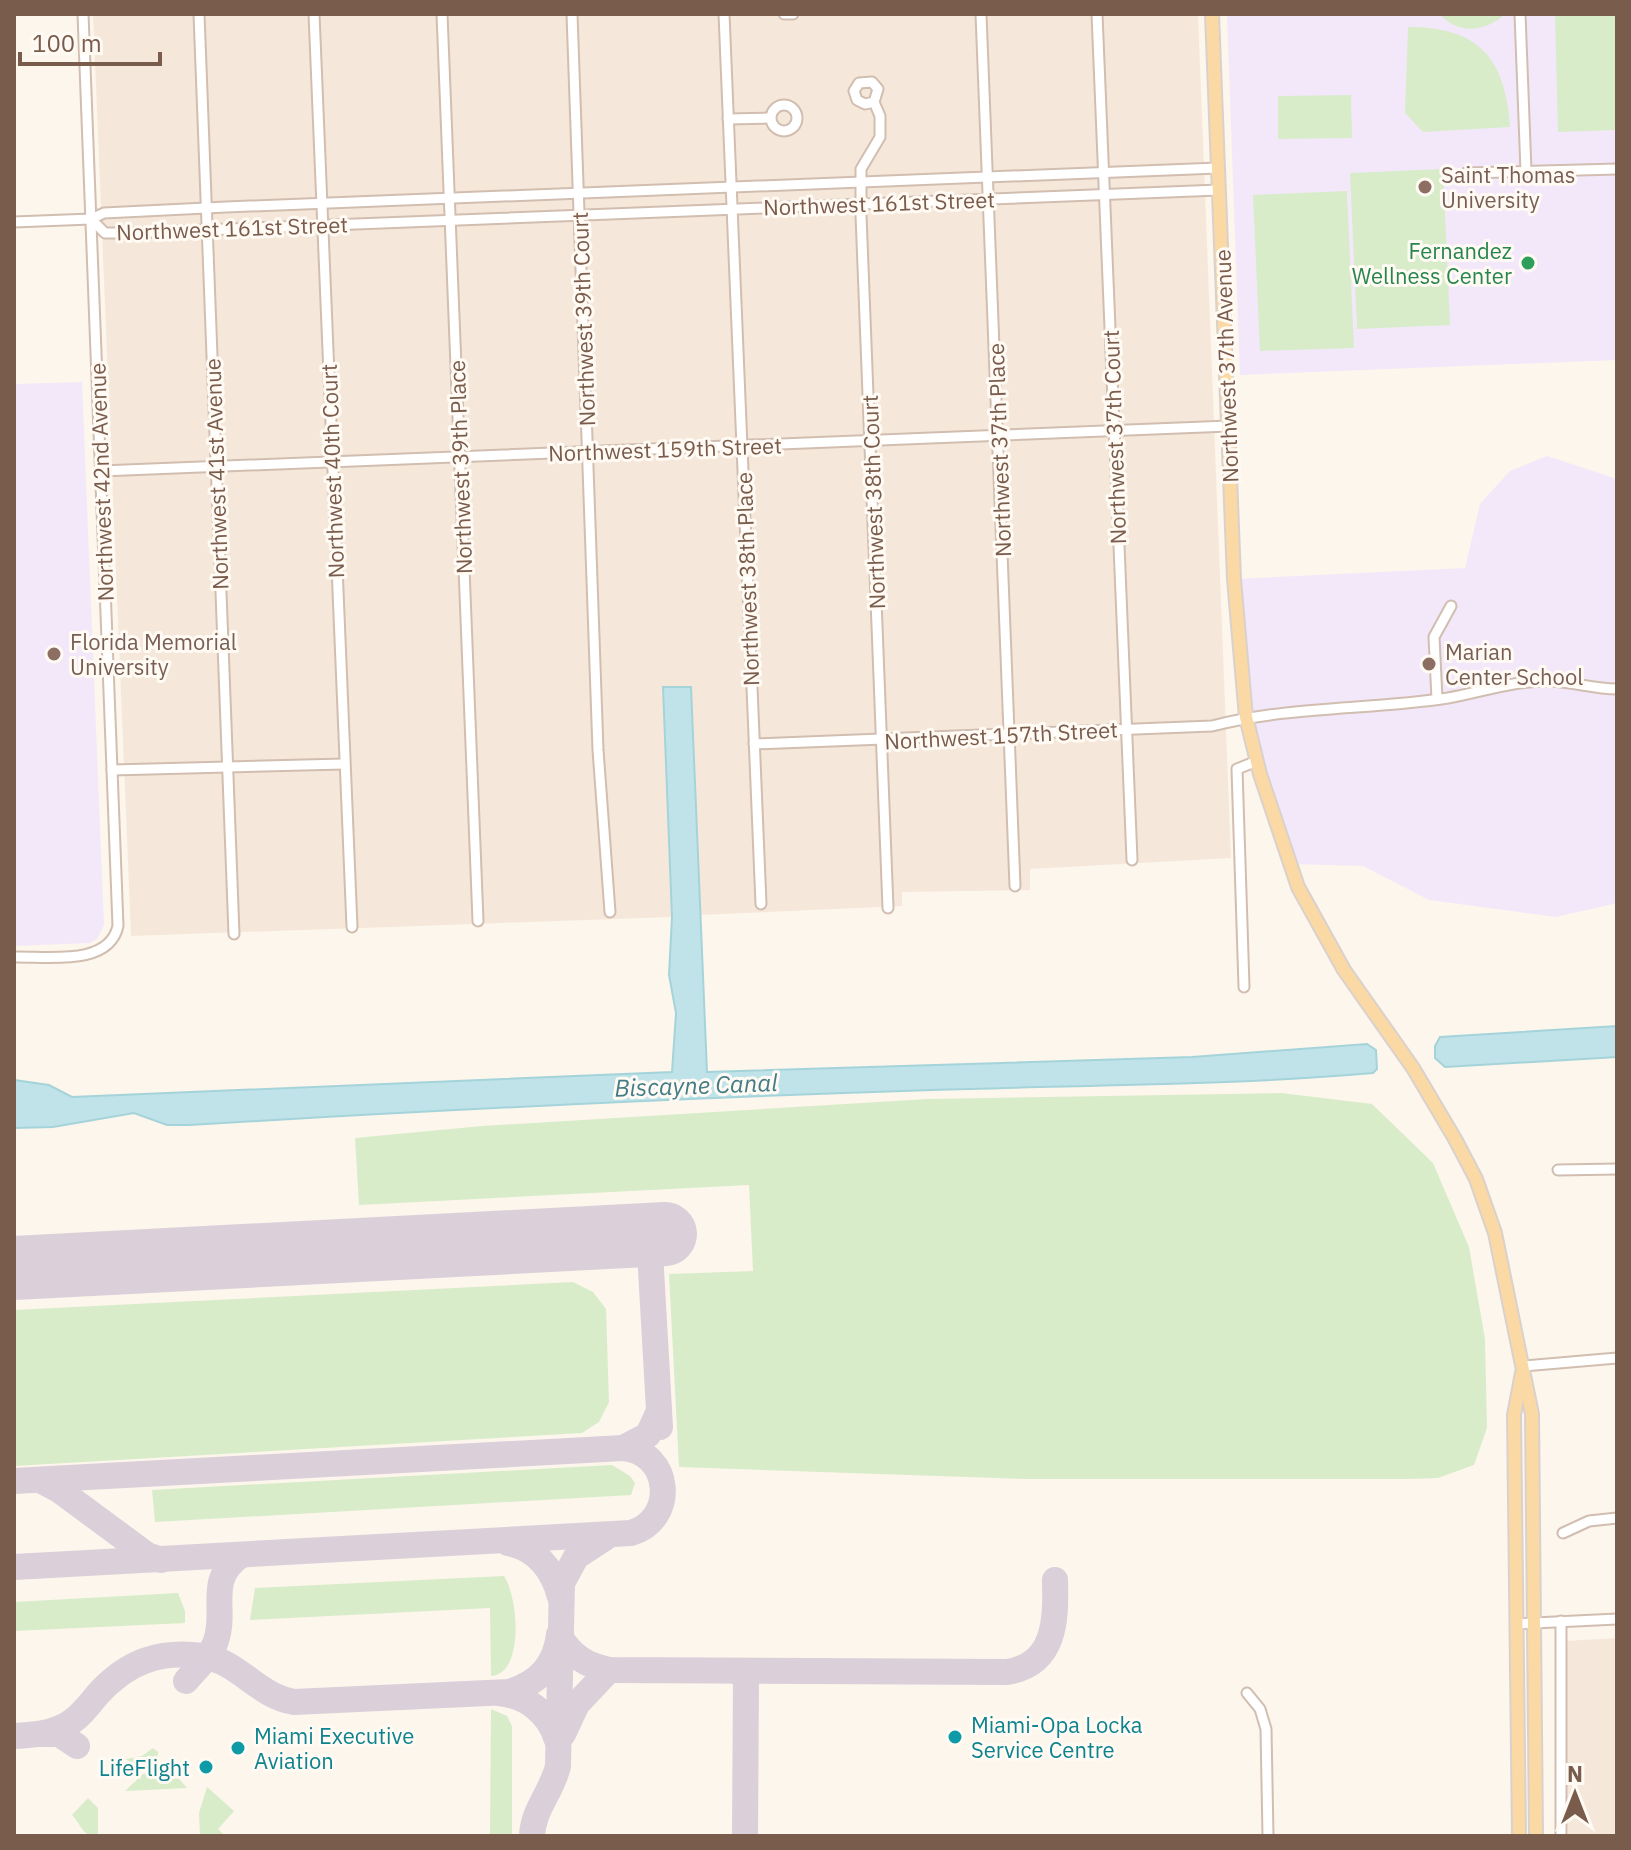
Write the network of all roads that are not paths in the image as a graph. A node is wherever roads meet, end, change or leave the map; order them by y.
1 (83, 14) edge
2 (199, 14) edge
3 (314, 14) edge
4 (442, 14) edge
5 (572, 14) edge
6 (724, 14) edge
7 (784, 14) edge
8 (793, 14) edge
9 (981, 14) edge
10 (1097, 14) edge
11 (1212, 14) edge
12 (1520, 14) edge
13 (874, 102) dead end
14 (770, 118) dead end
15 (728, 119) junction
16 (1218, 168) junction
17 (1617, 169) edge
18 (1526, 171) junction
19 (1102, 172) junction
20 (1466, 173) dead end
21 (988, 176) junction
22 (861, 182) junction
23 (731, 187) junction
24 (1219, 190) junction
25 (578, 193) junction
26 (1103, 194) junction
27 (449, 198) junction
28 (989, 199) junction
29 (321, 203) junction
30 (861, 203) junction
31 (206, 208) junction
32 (732, 209) junction
33 (579, 215) junction
34 (91, 219) junction
35 (450, 220) junction
36 (14, 222) edge
37 (322, 225) junction
38 (207, 229) junction
39 (1229, 426) junction
40 (1114, 431) junction
41 (998, 436) junction
42 (870, 441) junction
43 (742, 446) junction
44 (589, 452) junction
45 (459, 457) junction
46 (331, 462) junction
47 (215, 466) junction
48 (101, 471) junction
49 (1451, 606) dead end
50 (1617, 689) edge
51 (1437, 699) junction
52 (1246, 717) junction
53 (1126, 729) junction
54 (1010, 736) junction
55 (883, 740) junction
56 (754, 744) junction
57 (1257, 761) junction
58 (344, 764) junction
59 (229, 766) junction
60 (112, 770) junction
61 (1132, 860) dead end
62 (1015, 886) dead end
63 (761, 904) dead end
64 (888, 908) dead end
65 (610, 912) dead end
66 (478, 921) dead end
67 (352, 927) dead end
68 (234, 934) dead end
69 (14, 957) edge
70 (1244, 987) dead end
71 (1617, 1169) edge
72 (1558, 1170) dead end
73 (1617, 1358) edge
74 (1523, 1366) junction
75 (1617, 1518) edge
76 (1563, 1533) dead end
77 (1617, 1619) edge
78 (1561, 1621) junction
79 (1533, 1622) junction
80 (1516, 1624) junction
81 (1247, 1693) dead end
82 (1268, 1836) edge
83 (1519, 1836) edge
84 (1536, 1836) edge
85 (1561, 1836) edge

1 - 34 street, Northwest 42nd Avenue
2 - 31 street, Northwest 41st Avenue
3 - 29 street, Northwest 40th Court
4 - 27 street, Northwest 39th Place
5 - 25 street, Northwest 39th Court
6 - 15 street, Northwest 38th Place
7 - 8 street
9 - 21 street, Northwest 37th Place
10 - 19 street, Northwest 37th Court
11 - 16 main road, Northwest 37th Avenue
12 - 18 street
13 - 22 street, Northwest 38th Court
14 - 15 street
15 - 23 street, Northwest 38th Place
16 - 19 street, Northwest 161st Street
16 - 24 main road, Northwest 37th Avenue
17 - 18 street
18 - 20 street
19 - 21 street, Northwest 161st Street
19 - 26 street, Northwest 37th Court
21 - 22 street, Northwest 161st Street
21 - 28 street, Northwest 37th Place
22 - 23 street, Northwest 161st Street
22 - 30 street, Northwest 38th Court
23 - 25 street, Northwest 161st Street
23 - 32 street, Northwest 38th Place
24 - 26 street, Northwest 161st Street
24 - 39 main road, Northwest 37th Avenue
25 - 27 street, Northwest 161st Street
25 - 33 street, Northwest 39th Court
26 - 28 street, Northwest 161st Street
26 - 40 street, Northwest 37th Court
27 - 29 street, Northwest 161st Street
27 - 35 street, Northwest 39th Place
28 - 30 street, Northwest 161st Street
28 - 41 street, Northwest 37th Place
29 - 31 street, Northwest 161st Street
29 - 37 street, Northwest 40th Court
30 - 32 street, Northwest 161st Street
30 - 42 street, Northwest 38th Court
31 - 34 street, Northwest 161st Street
31 - 38 street, Northwest 41st Avenue
32 - 33 street, Northwest 161st Street
32 - 43 street, Northwest 38th Place
33 - 35 street, Northwest 161st Street
33 - 44 street, Northwest 39th Court
34 - 36 street
34 - 38 street, Northwest 161st Street
34 - 48 street, Northwest 42nd Avenue
35 - 37 street, Northwest 161st Street
35 - 45 street, Northwest 39th Place
37 - 38 street, Northwest 161st Street
37 - 46 street, Northwest 40th Court
38 - 47 street, Northwest 41st Avenue
39 - 40 street, Northwest 159th Street
39 - 52 main road, Northwest 37th Avenue
40 - 41 street, Northwest 159th Street
40 - 53 street, Northwest 37th Court
41 - 42 street, Northwest 159th Street
41 - 54 street, Northwest 37th Place
42 - 43 street, Northwest 159th Street
42 - 55 street, Northwest 38th Court
43 - 44 street, Northwest 159th Street
43 - 56 street, Northwest 38th Place
44 - 45 street, Northwest 159th Street
44 - 65 street, Northwest 39th Court
45 - 46 street, Northwest 159th Street
45 - 66 street, Northwest 39th Place
46 - 47 street, Northwest 159th Street
46 - 58 street, Northwest 40th Court
47 - 48 street, Northwest 159th Street
47 - 59 street, Northwest 41st Avenue
48 - 60 street, Northwest 42nd Avenue
49 - 51 street
50 - 51 street, Northwest 157th Street
51 - 52 street, Northwest 157th Street
52 - 53 street, Northwest 157th Street
52 - 57 main road, Northwest 37th Avenue
53 - 54 street, Northwest 157th Street
53 - 61 street, Northwest 37th Court
54 - 55 street, Northwest 157th Street
54 - 62 street, Northwest 37th Place
55 - 56 street, Northwest 157th Street
55 - 64 street, Northwest 38th Court
56 - 63 street, Northwest 38th Place
57 - 70 street
57 - 74 main road, Northwest 37th Avenue
58 - 59 street
58 - 67 street, Northwest 40th Court
59 - 60 street
59 - 68 street, Northwest 41st Avenue
60 - 69 street, Northwest 42nd Avenue
71 - 72 street
73 - 74 street
74 - 79 main road, Northwest 37th Avenue
74 - 80 main road
75 - 76 street
77 - 78 street
78 - 79 street
78 - 85 street
79 - 80 street
79 - 84 main road, Northwest 37th Avenue
80 - 83 main road
81 - 82 street

